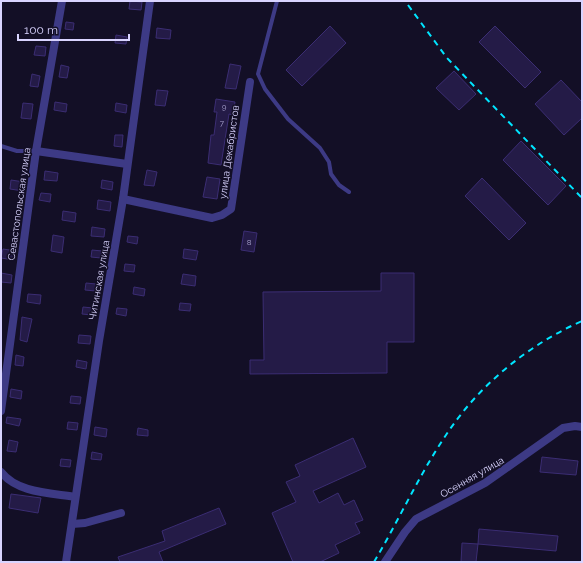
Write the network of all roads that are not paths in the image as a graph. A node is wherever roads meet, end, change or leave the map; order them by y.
1 (62, 1) edge
2 (150, 1) edge
3 (277, 1) edge
4 (250, 82) dead end
5 (1, 146) edge
6 (36, 151) junction
7 (127, 164) junction
8 (349, 192) dead end
9 (123, 199) junction
10 (1, 411) edge
11 (582, 427) edge
12 (1, 472) edge
13 (75, 497) junction
14 (120, 513) dead end
15 (72, 524) junction
16 (66, 562) edge
17 (385, 562) edge

1 - 6 street, Севастопольская улица
2 - 7 street, Читинская улица
3 - 8 lane
4 - 9 street, улица Декабристов
5 - 6 lane
6 - 7 street
6 - 10 street, Севастопольская улица
7 - 9 street, Читинская улица
9 - 13 street, Читинская улица
11 - 17 street, Осенняя улица
12 - 13 street
13 - 15 street, Читинская улица
14 - 15 street
15 - 16 street, Читинская улица

